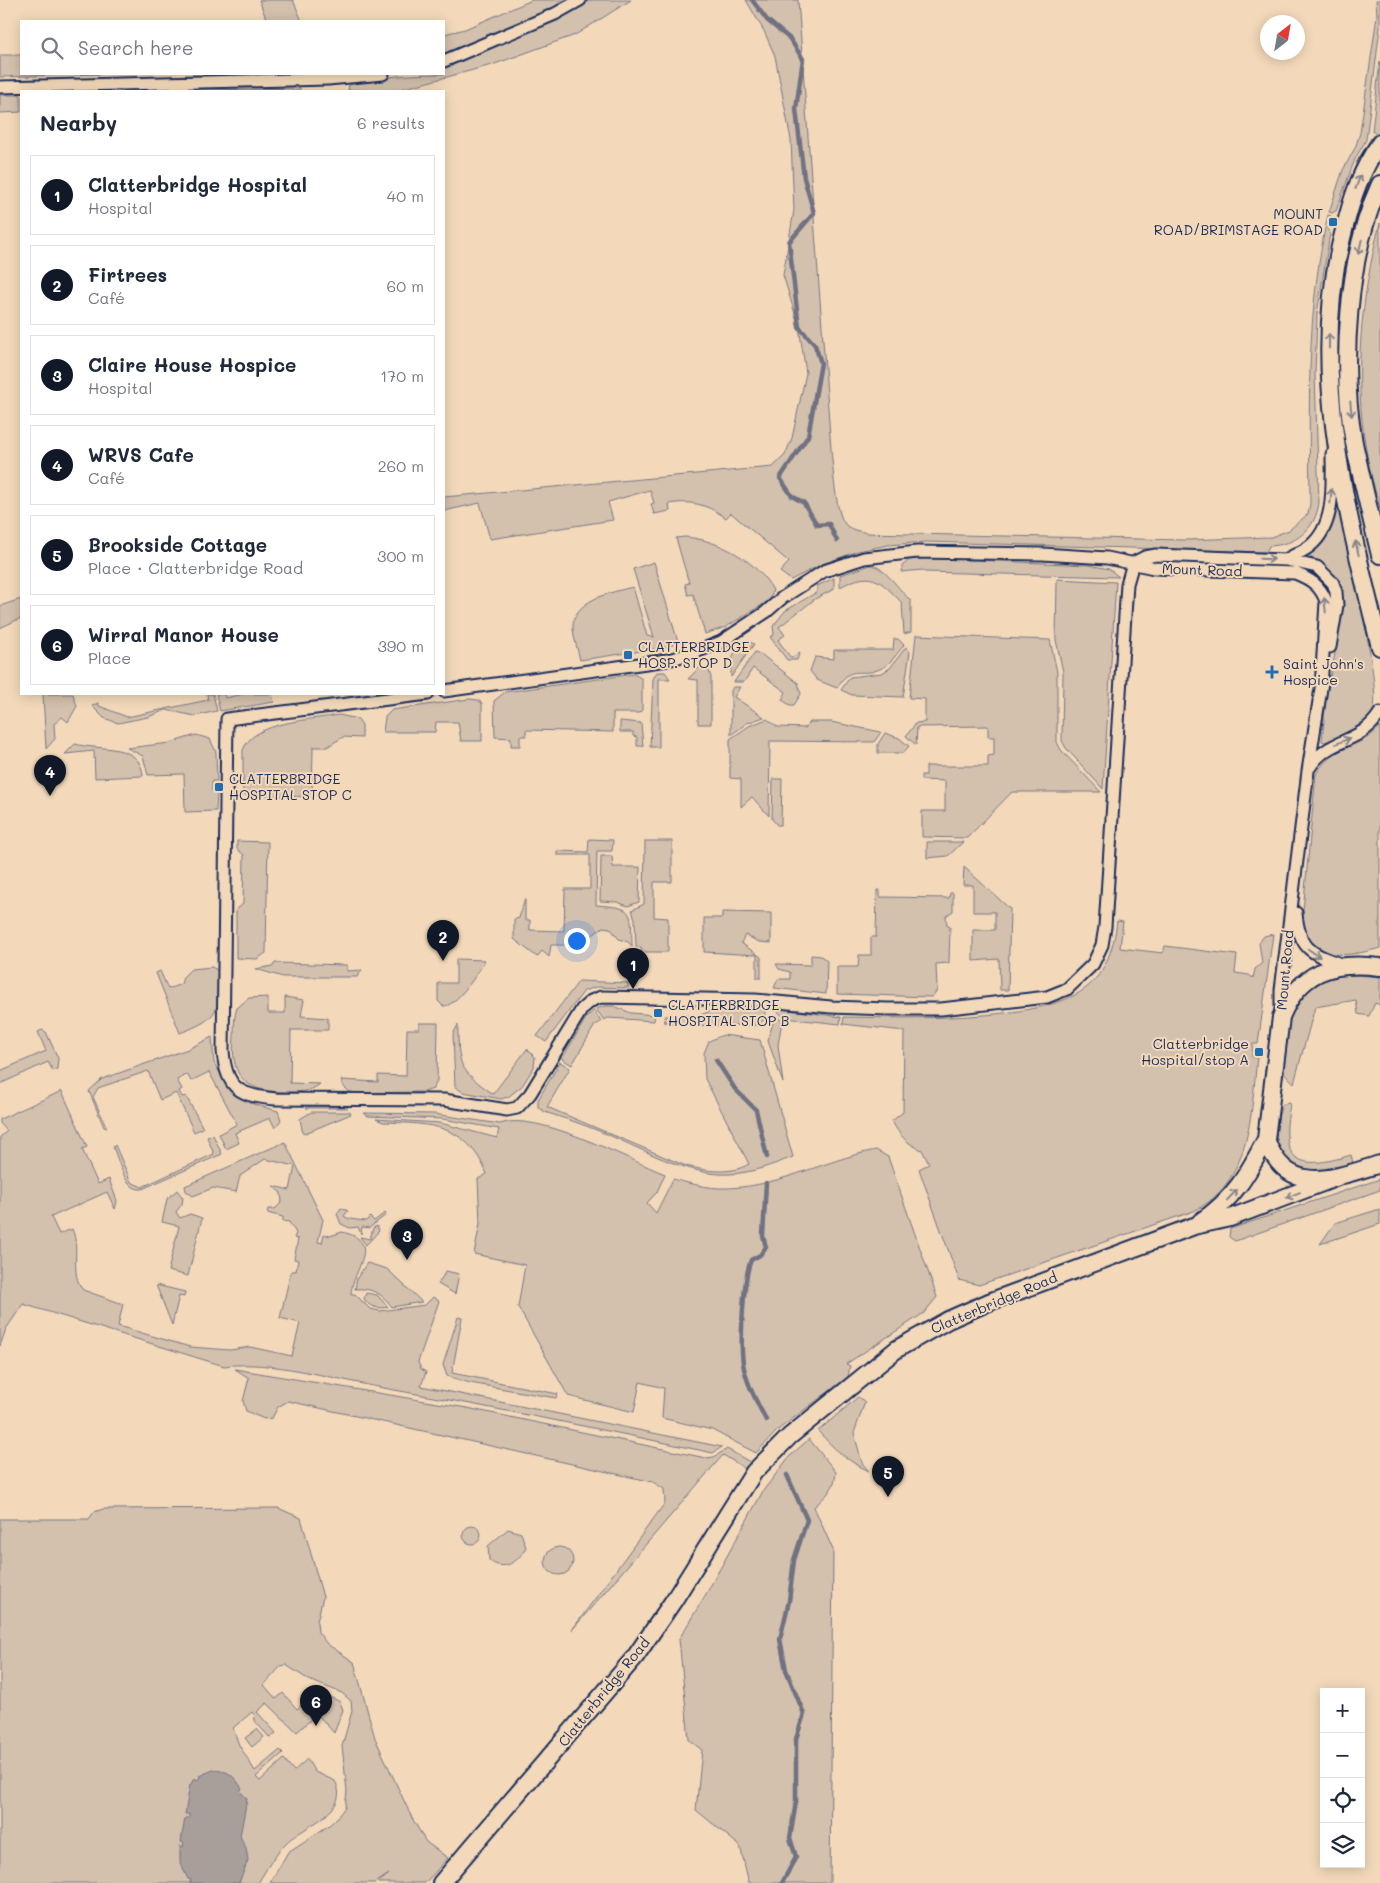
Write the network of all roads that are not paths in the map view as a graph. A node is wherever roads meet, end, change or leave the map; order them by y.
1 (580, 0) edge
2 (445, 61) edge
3 (371, 75) edge
4 (0, 87) edge
5 (1380, 143) edge
6 (1380, 184) edge
7 (1333, 424) junction
8 (1380, 555) edge
9 (1286, 560) junction
10 (1133, 563) junction
11 (1380, 647) edge
12 (1321, 689) junction
13 (445, 691) edge
14 (420, 695) edge
15 (1380, 713) edge
16 (1308, 771) junction
17 (1294, 894) junction
18 (1376, 964) edge
19 (1346, 966) junction
20 (1281, 1018) junction
21 (1266, 1139) junction
22 (1380, 1164) edge
23 (1338, 1177) junction
24 (1194, 1226) junction
25 (441, 1883) edge

1 - 2 street
3 - 4 street
7 -> 5 main road
6 -> 8 main road
9 -> 7 street
11 -> 7 main road
10 -> 9 street, Mount Road
9 - 12 street, Mount Road
12 -> 10 street, Mount Road
10 - 13 street
10 - 14 street
12 - 16 street, Mount Road
16 -> 15 street
16 - 17 street, Mount Road
17 -> 19 street, Mount Road
17 - 20 street, Mount Road
18 - 19 main road
19 - 20 main road
20 - 21 main road
21 - 23 main road
24 -> 21 main road, Clatterbridge Road
22 - 23 main road
23 -> 24 main road, Clatterbridge Road
24 - 25 main road, Clatterbridge Road

